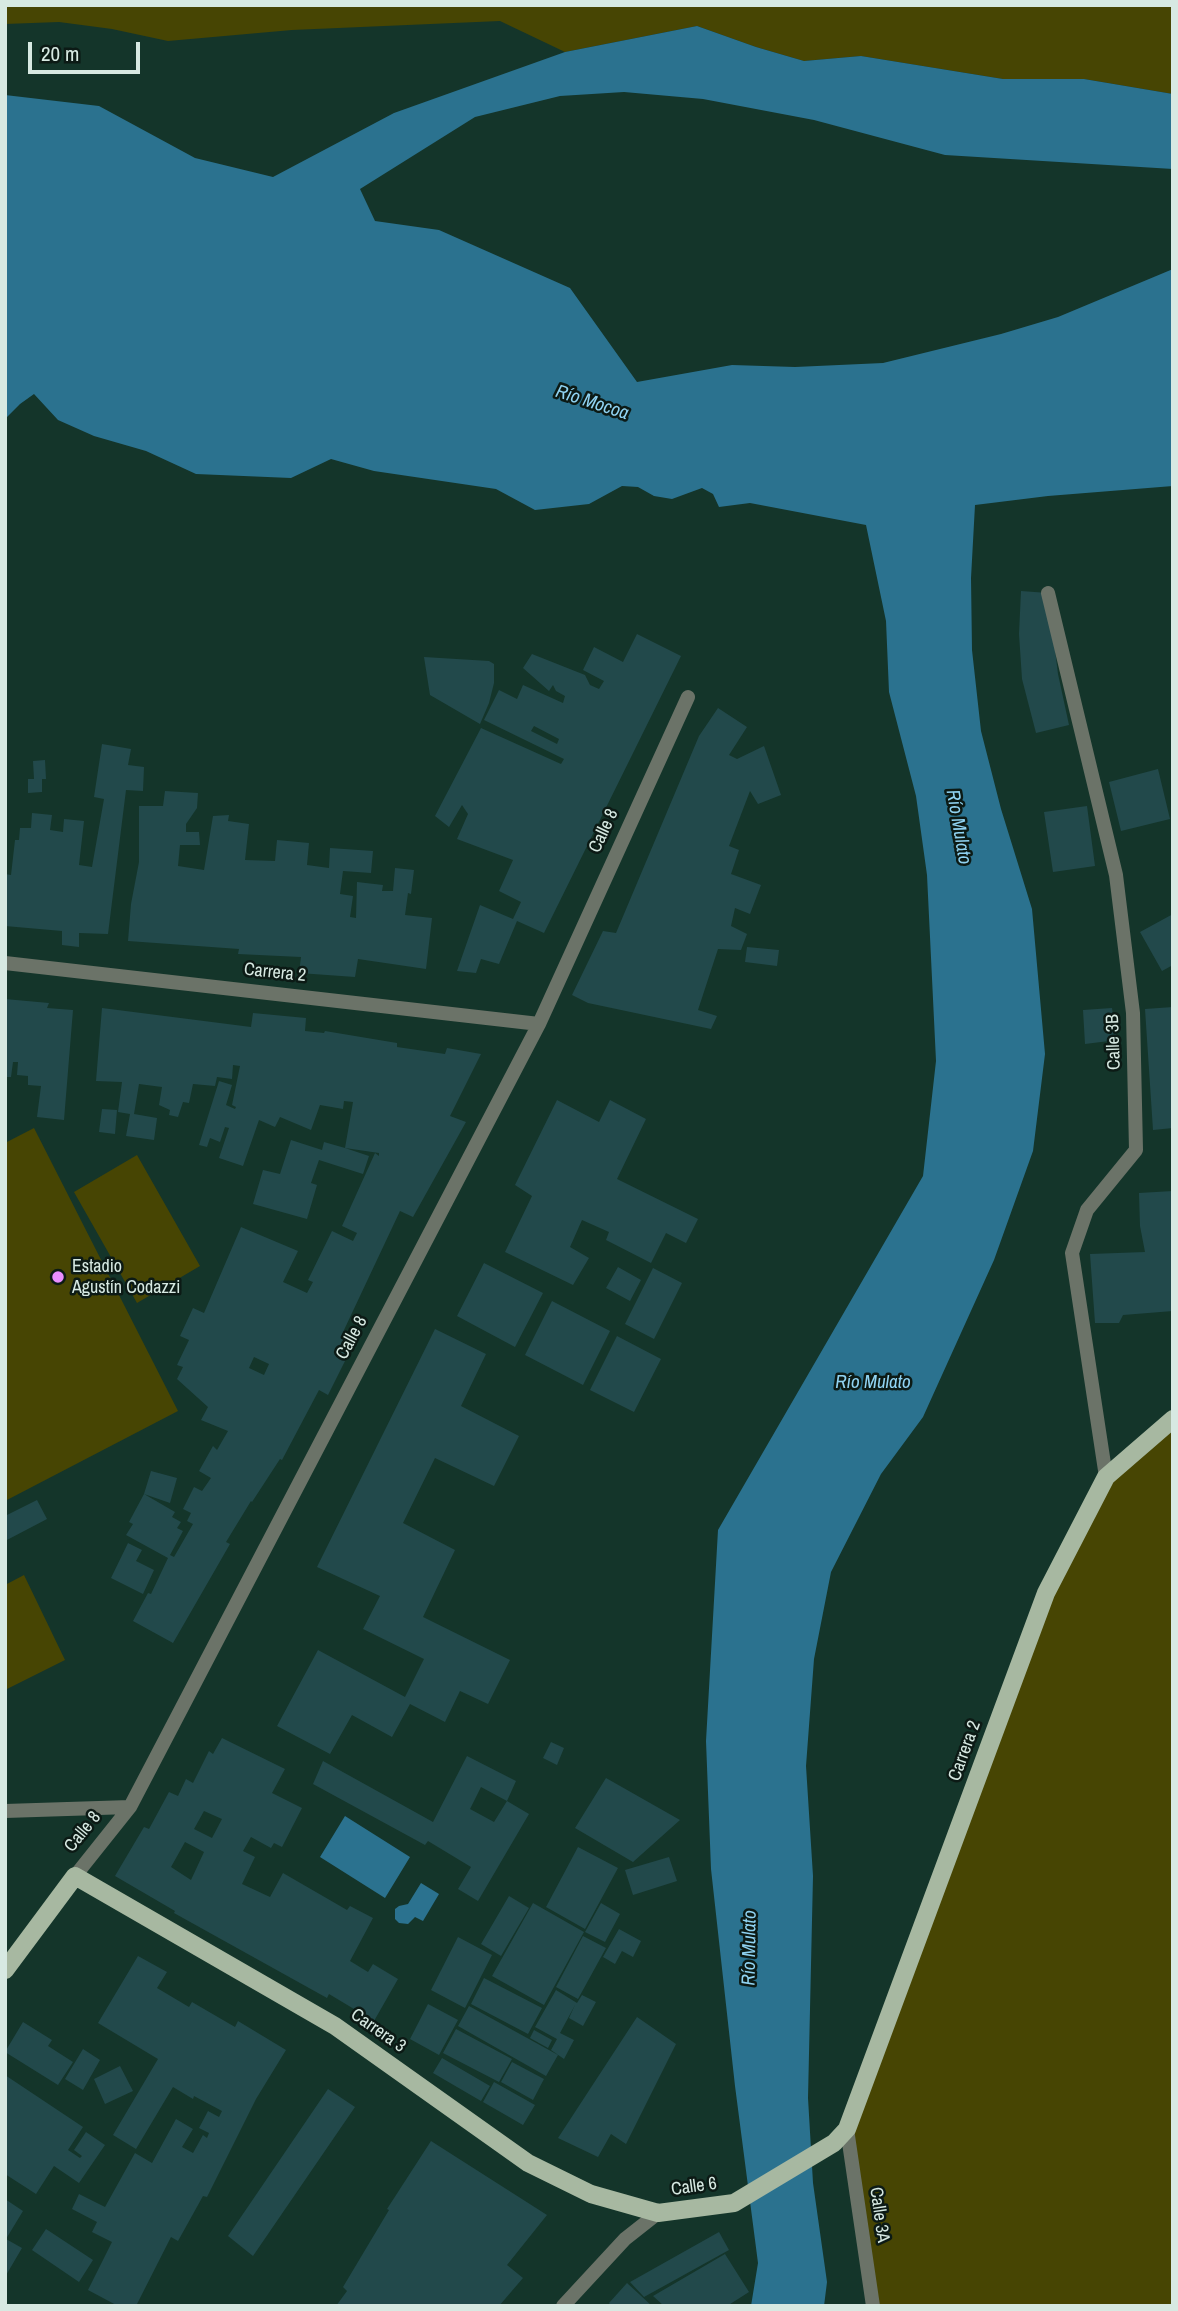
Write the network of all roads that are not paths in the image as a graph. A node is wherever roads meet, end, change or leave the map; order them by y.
1 (1048, 593) dead end
2 (688, 697) dead end
3 (5, 963) edge
4 (540, 1024) junction
5 (1173, 1419) edge
6 (1106, 1477) junction
7 (130, 1807) junction
8 (5, 1811) edge
9 (75, 1877) junction
10 (5, 1970) edge
11 (847, 2129) junction
12 (658, 2213) junction
13 (563, 2306) edge
14 (873, 2306) edge

1 - 6 street, Calle 3B
2 - 4 street, Calle 8
3 - 4 street, Carrera 2
4 - 7 street, Calle 8
5 - 6 main road, Carrera 2
6 - 11 main road, Carrera 2
7 - 8 street
7 - 9 street, Calle 8
9 - 10 main road, Calle 8
9 - 12 main road, Carrera 3
11 - 12 main road, Calle 6
11 - 14 street, Calle 3A
12 - 13 street, Calle 6

